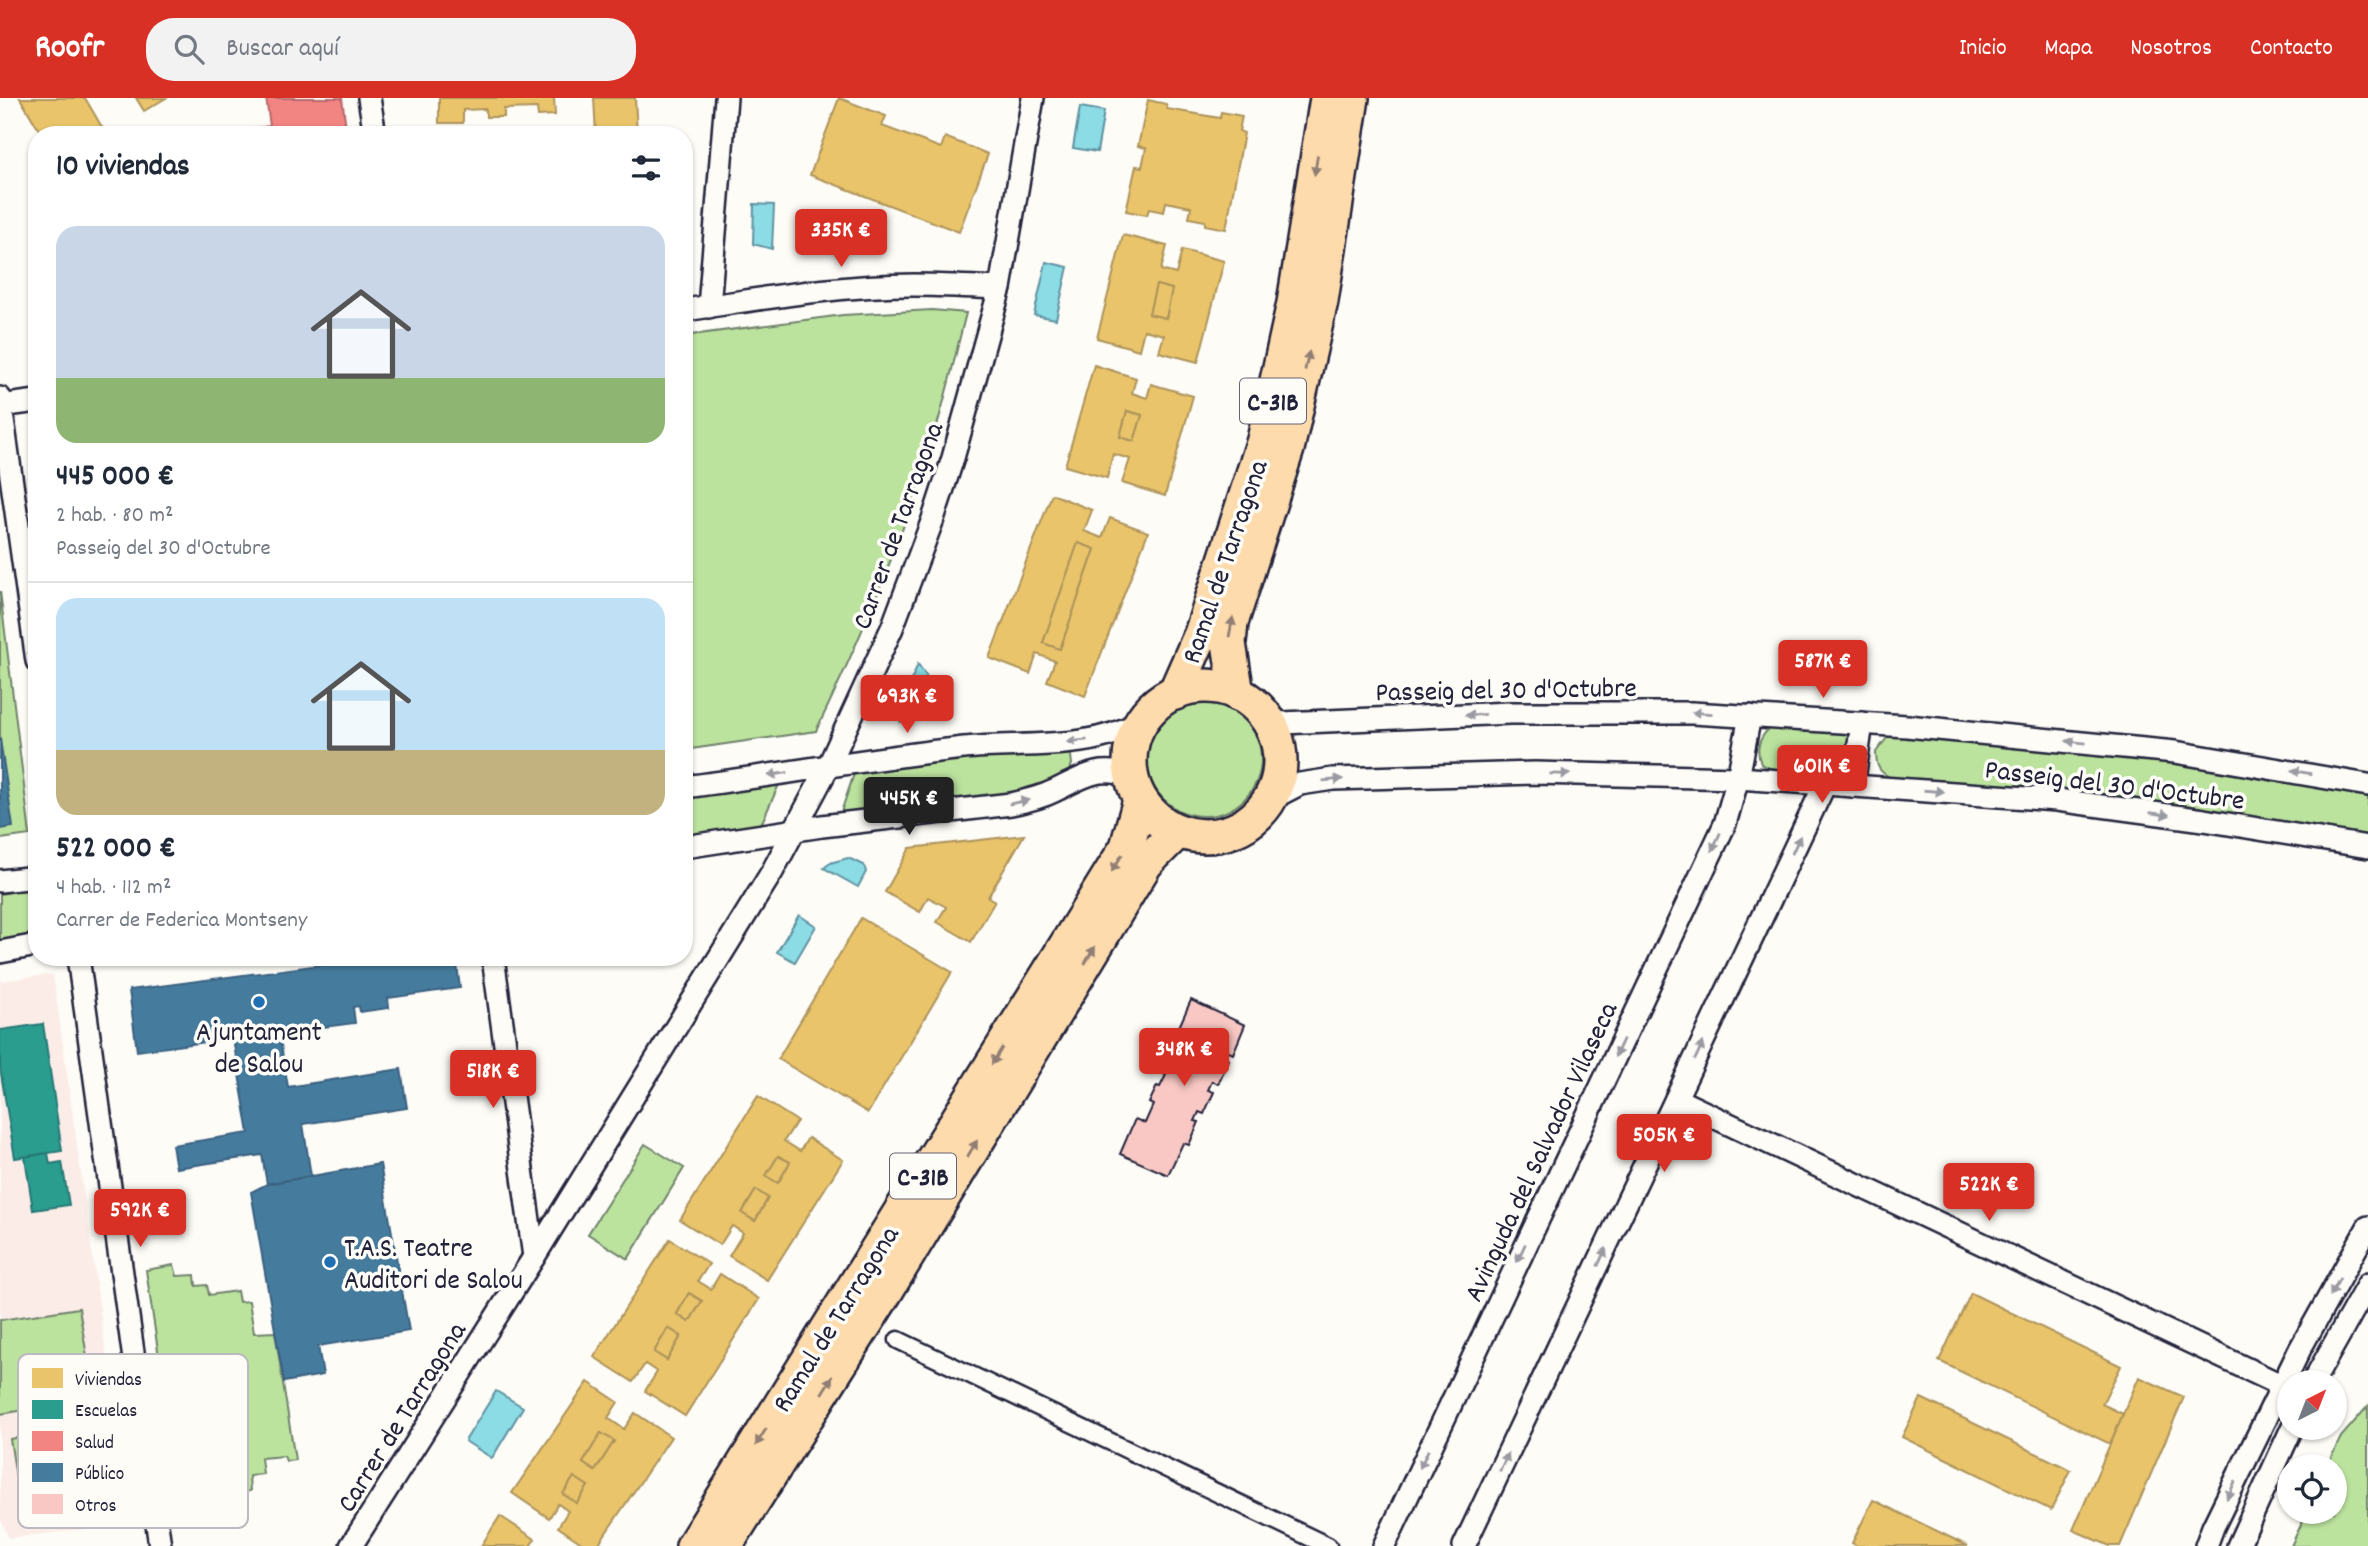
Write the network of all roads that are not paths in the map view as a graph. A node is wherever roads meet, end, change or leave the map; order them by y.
1 (369, 98) edge
2 (726, 98) edge
3 (1033, 98) edge
4 (1326, 98) edge
5 (1352, 98) edge
6 (374, 126) edge
7 (1000, 288) junction
8 (709, 307) junction
9 (693, 309) edge
10 (28, 401) edge
11 (0, 403) edge
12 (28, 598) edge
13 (1175, 693) junction
14 (1237, 694) junction
15 (1264, 715) junction
16 (1750, 716) junction
17 (1142, 721) junction
18 (1862, 723) junction
19 (828, 767) junction
20 (1738, 778) junction
21 (1825, 785) junction
22 (2368, 785) edge
23 (1853, 786) junction
24 (693, 787) edge
25 (1136, 788) junction
26 (1269, 800) junction
27 (1178, 831) junction
28 (794, 832) junction
29 (693, 846) edge
30 (2368, 847) edge
31 (28, 878) edge
32 (0, 881) edge
33 (28, 947) edge
34 (0, 952) edge
35 (79, 966) edge
36 (494, 966) edge
37 (1676, 1099) junction
38 (2368, 1227) edge
39 (534, 1257) junction
40 (2368, 1284) edge
41 (898, 1340) dead end
42 (133, 1354) edge
43 (2290, 1370) edge
44 (2320, 1370) edge
45 (2277, 1383) edge
46 (2277, 1398) edge
47 (2287, 1440) edge
48 (157, 1528) edge
49 (702, 1541) edge
50 (160, 1546) edge
51 (351, 1546) edge
52 (1328, 1546) edge
53 (1384, 1546) edge
54 (1465, 1546) edge
55 (2206, 1546) edge
56 (2238, 1546) edge

1 - 6 street
2 - 8 street
3 - 7 street, Carrer de Tarragona
4 -> 13 main road, Ramal de Tarragona / C-31B
14 -> 5 main road, Ramal de Tarragona / C-31B
7 - 8 street
7 - 19 street, Carrer de Tarragona
8 - 9 street
10 - 11 street
11 - 12 street
13 - 14 main road, C-31B
13 - 17 main road, C-31B
14 - 15 main road, C-31B
16 -> 15 street, Passeig del 30 d'Octubre
15 - 26 main road
16 - 18 street, Passeig del 30 d'Octubre
16 - 20 street
17 -> 19 street
17 - 25 main road, C-31B
22 -> 18 street, Passeig del 30 d'Octubre
18 - 23 street
19 -> 24 street
19 - 28 street, Carrer de Tarragona
20 - 21 street, Passeig del 30 d'Octubre
26 -> 20 street, Passeig del 30 d'Octubre
20 -> 53 street, Avinguda del Salvador Vilaseca
21 - 23 street, Passeig del 30 d'Octubre
37 -> 21 street
23 -> 30 street, Passeig del 30 d'Octubre
25 - 27 main road
28 -> 25 street
25 -> 49 main road, Ramal de Tarragona / C-31B
26 - 27 main road
49 -> 27 main road, Ramal de Tarragona / C-31B
28 - 29 street
28 - 39 street, Carrer de Tarragona
31 - 32 street
33 - 34 street
35 - 42 street
36 - 39 street
37 - 45 street
54 -> 37 street
38 -> 43 street
39 - 51 street, Carrer de Tarragona
40 - 44 street
41 - 52 street
46 -> 55 street
47 - 56 street
48 - 50 street

